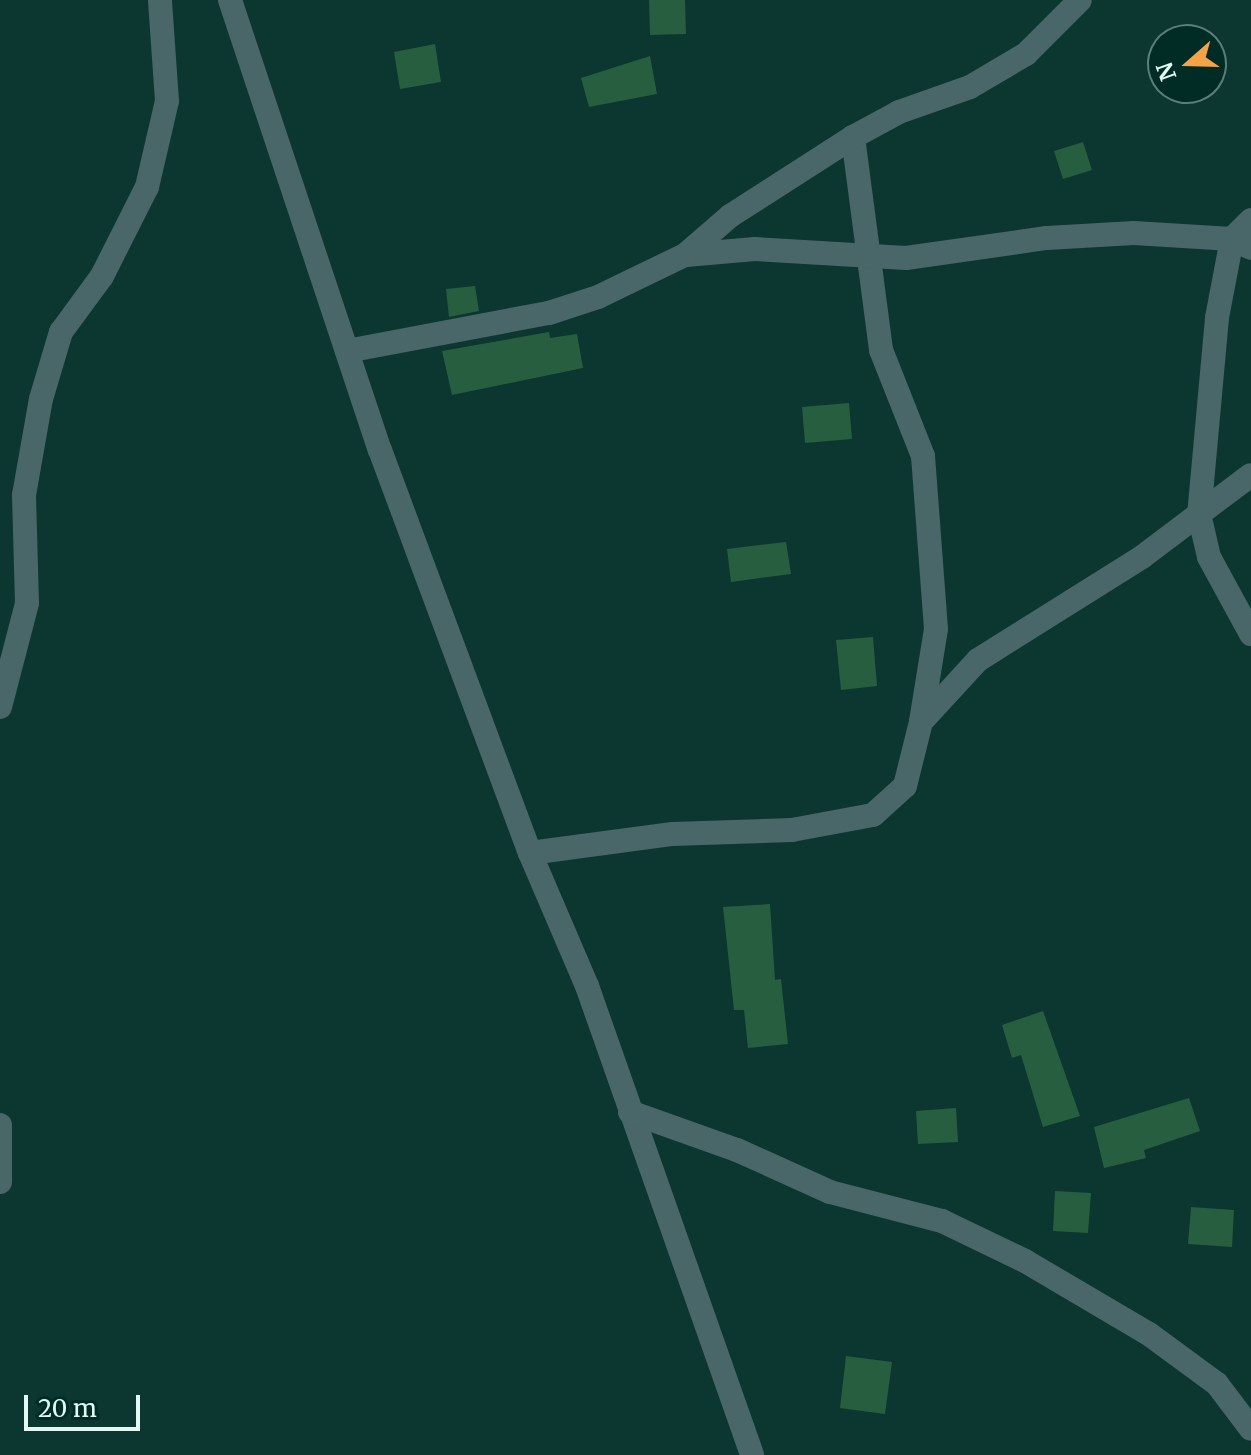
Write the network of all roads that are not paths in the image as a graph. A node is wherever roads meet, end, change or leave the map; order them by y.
1 (160, 0) edge
2 (230, 0) edge
3 (1080, 0) edge
4 (853, 137) junction
5 (1251, 220) edge
6 (1242, 243) edge
7 (685, 255) junction
8 (870, 255) junction
9 (347, 351) junction
10 (1251, 475) edge
11 (1199, 514) junction
12 (1251, 634) edge
13 (0, 707) edge
14 (921, 722) junction
15 (530, 853) junction
16 (630, 1112) junction
17 (0, 1125) edge
18 (0, 1182) edge
19 (1251, 1429) edge
20 (752, 1455) edge

1 - 13 street
2 - 9 street
3 - 4 street
4 - 7 street
4 - 8 street
5 - 6 street
6 - 8 street
6 - 11 street
7 - 8 street
7 - 9 street
8 - 14 street
9 - 15 street
10 - 11 street
11 - 12 street
11 - 14 street
14 - 15 street
15 - 16 street
16 - 19 street
16 - 20 street
17 - 18 street

